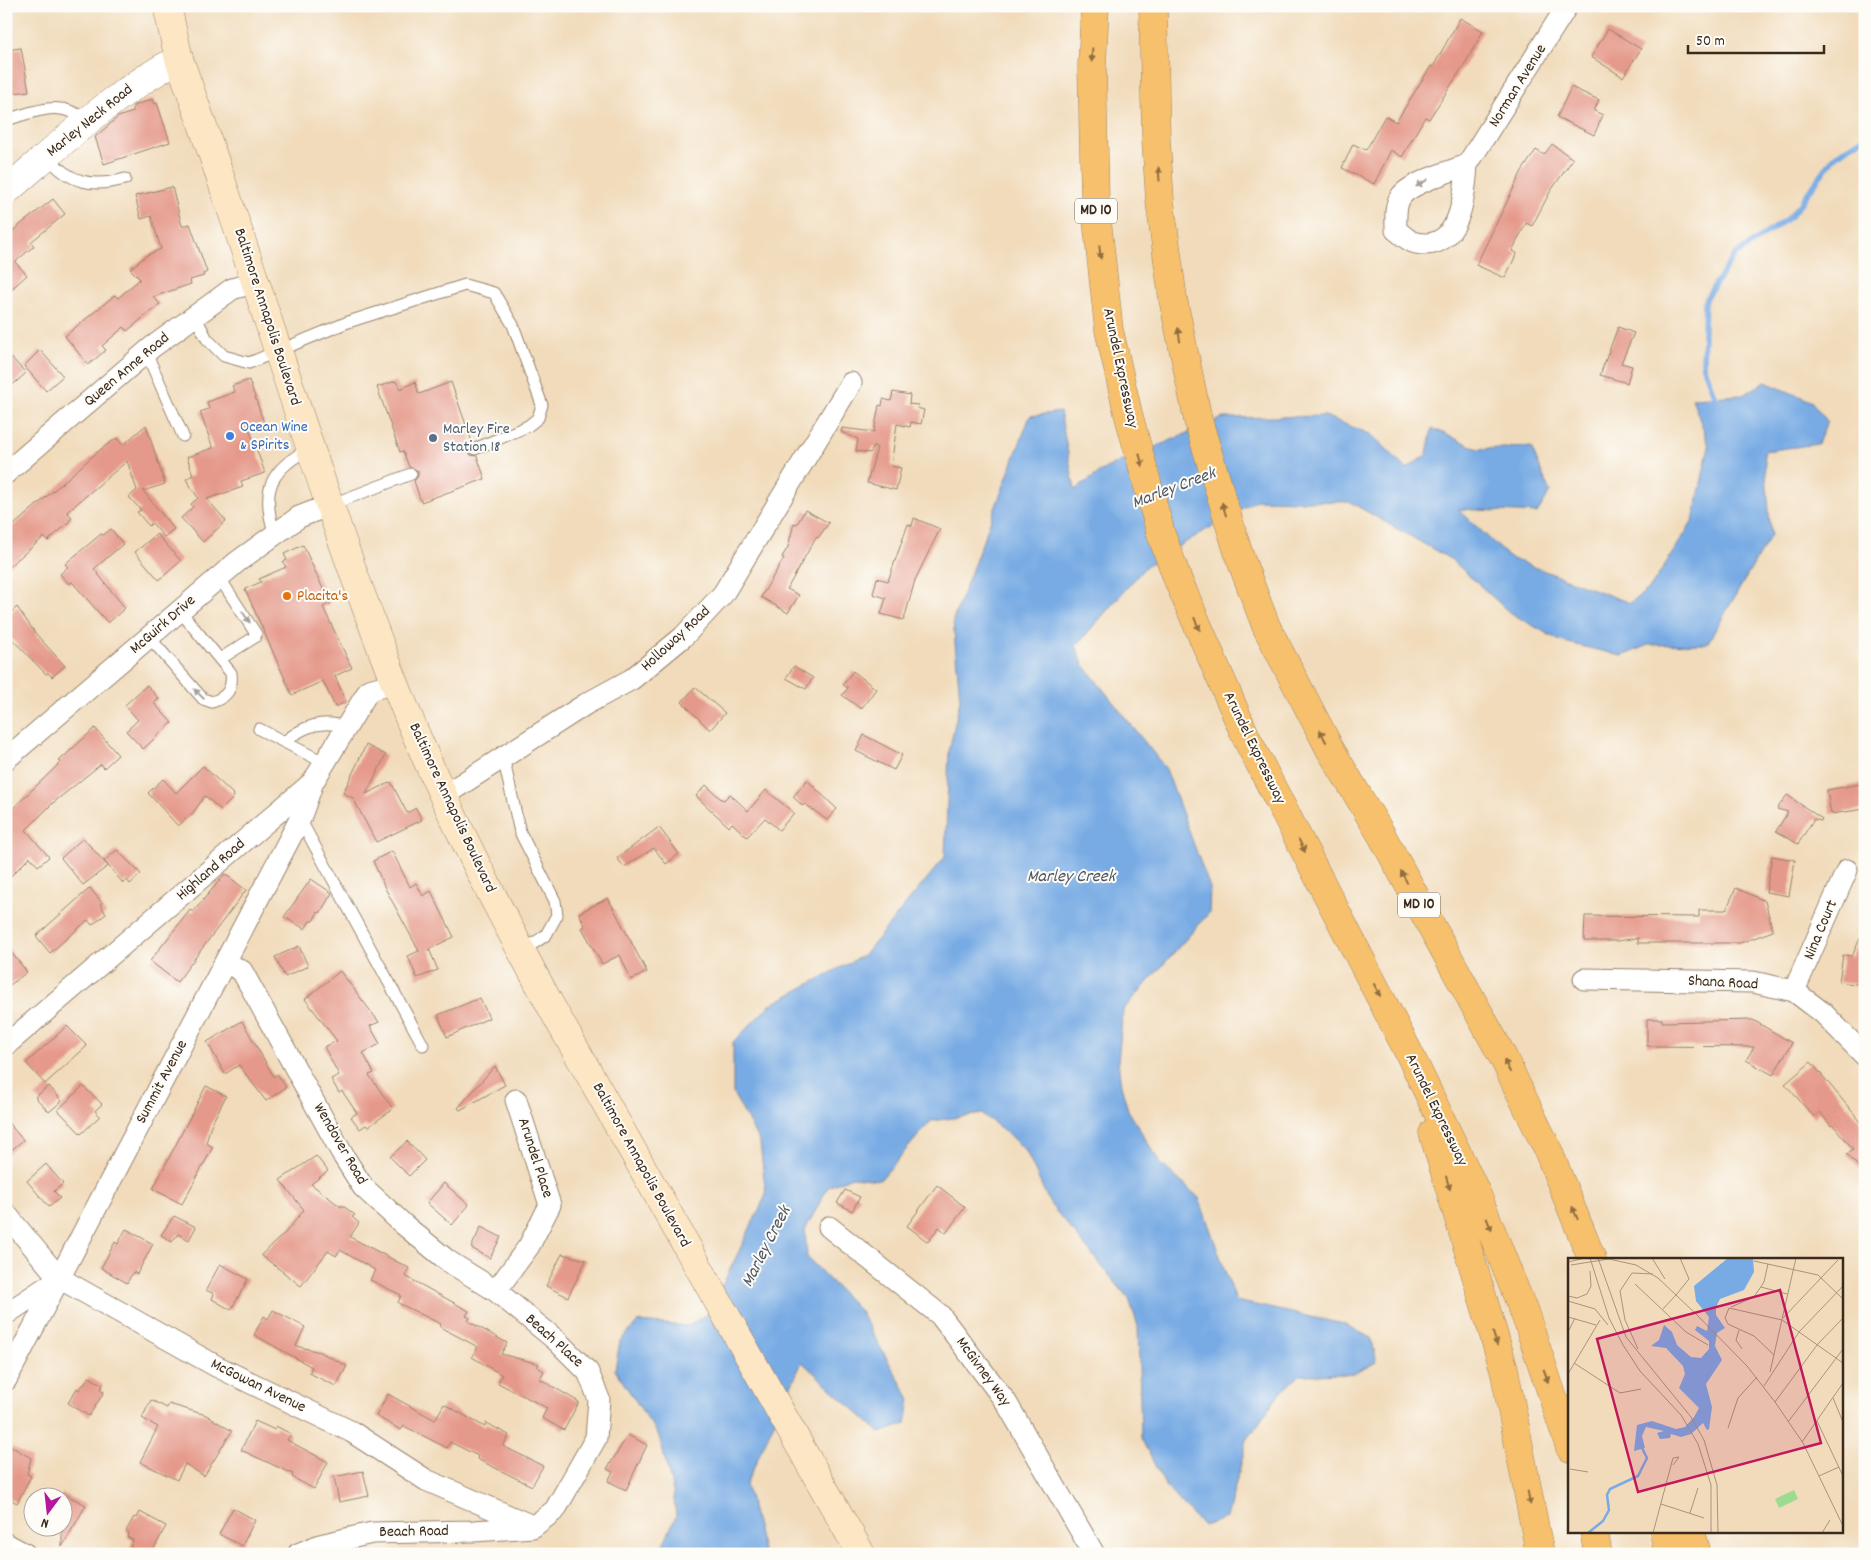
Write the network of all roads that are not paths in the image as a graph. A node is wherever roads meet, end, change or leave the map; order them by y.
1 (167, 6) edge
2 (1095, 6) edge
3 (1153, 6) edge
4 (1567, 6) edge
5 (180, 59) junction
6 (6, 120) edge
7 (88, 121) junction
8 (47, 156) junction
9 (1468, 165) dead end
10 (125, 180) dead end
11 (6, 191) edge
12 (256, 282) junction
13 (195, 316) junction
14 (278, 350) junction
15 (146, 352) junction
16 (851, 383) dead end
17 (183, 436) dead end
18 (311, 448) junction
19 (475, 449) dead end
20 (6, 473) edge
21 (411, 474) dead end
22 (330, 506) junction
23 (275, 534) junction
24 (219, 577) junction
25 (180, 611) junction
26 (149, 637) junction
27 (220, 659) junction
28 (394, 683) junction
29 (347, 727) junction
30 (259, 729) dead end
31 (284, 742) junction
32 (503, 757) junction
33 (6, 759) edge
34 (325, 763) junction
35 (313, 782) junction
36 (444, 796) junction
37 (300, 819) junction
38 (1847, 870) dead end
39 (521, 952) junction
40 (225, 962) junction
41 (1584, 979) dead end
42 (1794, 991) junction
43 (6, 1045) edge
44 (423, 1045) dead end
45 (1409, 1053) junction
46 (1865, 1056) edge
47 (516, 1100) dead end
48 (6, 1214) edge
49 (829, 1227) dead end
50 (1592, 1258) edge
51 (59, 1278) junction
52 (496, 1291) junction
53 (6, 1314) edge
54 (6, 1380) edge
55 (1568, 1442) edge
56 (532, 1527) junction
57 (1594, 1532) edge
58 (1664, 1532) edge
59 (1691, 1532) edge
60 (6, 1544) edge
61 (25, 1554) edge
62 (298, 1554) edge
63 (861, 1554) edge
64 (1094, 1554) edge
65 (1540, 1554) edge
66 (1598, 1554) edge
67 (1668, 1554) edge
68 (1697, 1554) edge

1 - 5 main road, Baltimore Annapolis Boulevard
2 -> 45 highway, Arundel Expressway / MD 10
50 -> 3 highway, MD 10
4 - 9 street, Norman Avenue
5 - 7 street, Marley Neck Road
5 - 12 main road, Baltimore Annapolis Boulevard
6 - 7 lane
7 - 8 street, Marley Neck Road
8 - 10 lane
8 - 11 street, Marley Neck Road
12 - 13 street, Queen Anne Road
12 - 14 main road, Baltimore Annapolis Boulevard
13 - 14 lane
13 - 15 street, Queen Anne Road
14 - 18 main road, Baltimore Annapolis Boulevard
14 - 19 lane
15 - 17 lane
15 - 20 street, Queen Anne Road
16 - 32 street, Holloway Road
18 - 22 main road, Baltimore Annapolis Boulevard
18 - 23 lane
21 - 22 lane
22 - 23 street, McGuirk Drive
22 - 28 main road, Baltimore Annapolis Boulevard
23 - 24 street, McGuirk Drive
24 - 25 street, McGuirk Drive
24 -> 27 lane
25 - 26 street, McGuirk Drive
25 - 27 lane
27 -> 26 lane
26 - 33 street, McGuirk Drive
28 - 29 street, Highland Road
28 - 36 main road, Baltimore Annapolis Boulevard
29 - 31 lane
29 - 34 street, Highland Road
30 - 31 lane
31 - 34 lane
32 - 36 street, Holloway Road
32 - 39 lane
34 - 35 street, Highland Road
35 - 37 street, Summit Avenue
35 - 43 street, Highland Road
36 - 39 main road, Baltimore Annapolis Boulevard
37 - 40 street, Summit Avenue
37 - 44 lane
38 - 42 street, Nina Court
39 - 63 main road, Baltimore Annapolis Boulevard
40 - 51 street, Summit Avenue
40 - 52 street, Wendover Road
41 - 42 street, Shana Road
42 - 46 street, Shana Road
45 -> 55 highway, Arundel Expressway / MD 10
45 -> 65 highway
47 - 52 street, Arundel Place
48 - 51 street, McGowan Avenue
49 - 64 street, McGivney Way
51 - 53 street
51 - 54 street, Summit Avenue
51 - 56 street, McGowan Avenue
52 - 56 street, Beach Place
56 - 62 street, Beach Road
57 - 66 highway
58 - 67 highway
59 - 68 highway
60 - 61 street

